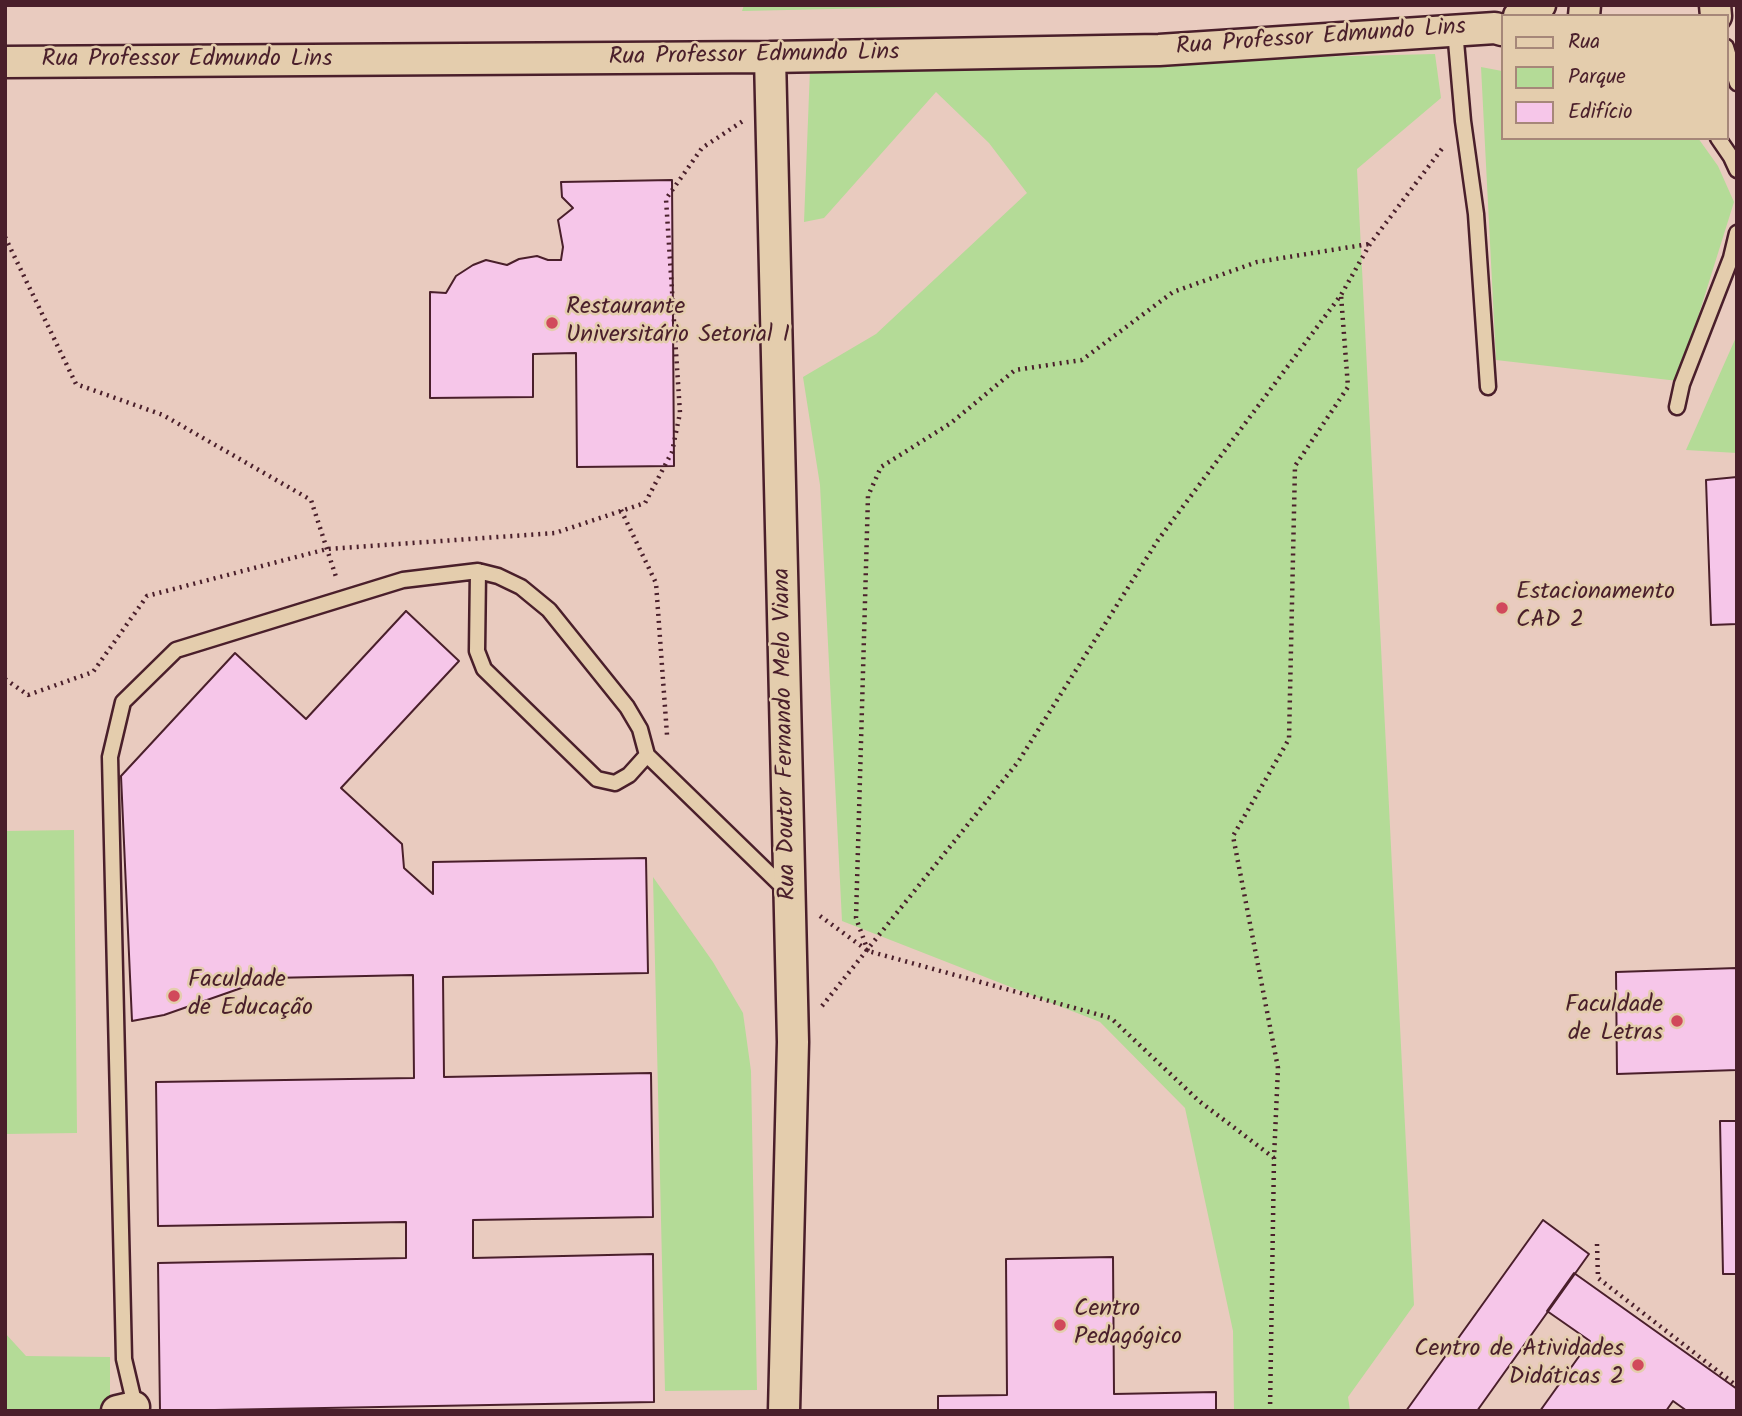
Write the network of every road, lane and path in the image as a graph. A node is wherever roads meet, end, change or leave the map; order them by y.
1 (1540, 5) edge
2 (1523, 14) edge
3 (1500, 24) edge
4 (1455, 30) junction
5 (1728, 54) edge
6 (770, 57) junction
7 (5, 62) edge
8 (1737, 83) edge
9 (772, 107) junction
10 (1463, 121) junction
11 (1719, 140) edge
12 (1737, 170) edge
13 (1737, 233) edge
14 (5, 237) edge
15 (1370, 244) junction
16 (1341, 295) junction
17 (1488, 387) dead end
18 (1677, 407) dead end
19 (621, 510) junction
20 (327, 549) junction
21 (478, 571) junction
22 (342, 598) junction
23 (5, 679) edge
24 (647, 755) junction
25 (670, 777) junction
26 (790, 894) junction
27 (868, 951) junction
28 (793, 1041) junction
29 (1274, 1158) junction
30 (1597, 1244) dead end
31 (1737, 1386) edge
32 (129, 1410) edge
33 (784, 1411) edge
34 (1270, 1411) edge

1 - 2 street
3 - 4 street, Rua Professor Edmundo Lins
4 - 6 street, Rua Professor Edmundo Lins
4 - 10 lane
5 - 8 lane
6 - 7 street, Rua Professor Edmundo Lins
6 - 9 street, Rua Doutor Fernando Melo Viana
9 - 19 path
9 - 26 street, Rua Doutor Fernando Melo Viana
10 - 15 path
10 - 17 lane
11 - 12 lane
13 - 18 lane
14 - 20 path
15 - 16 path
15 - 27 path
16 - 27 path
16 - 29 path
19 - 20 path
19 - 25 path
20 - 22 path
20 - 23 path
21 - 22 lane
21 - 24 lane
21 - 24 lane
22 - 32 lane
24 - 25 lane
25 - 26 lane
26 - 27 path
26 - 28 street, Rua Doutor Fernando Melo Viana
27 - 28 path
27 - 29 path
28 - 33 street, Rua Doutor Fernando Melo Viana
29 - 34 path
30 - 31 path

